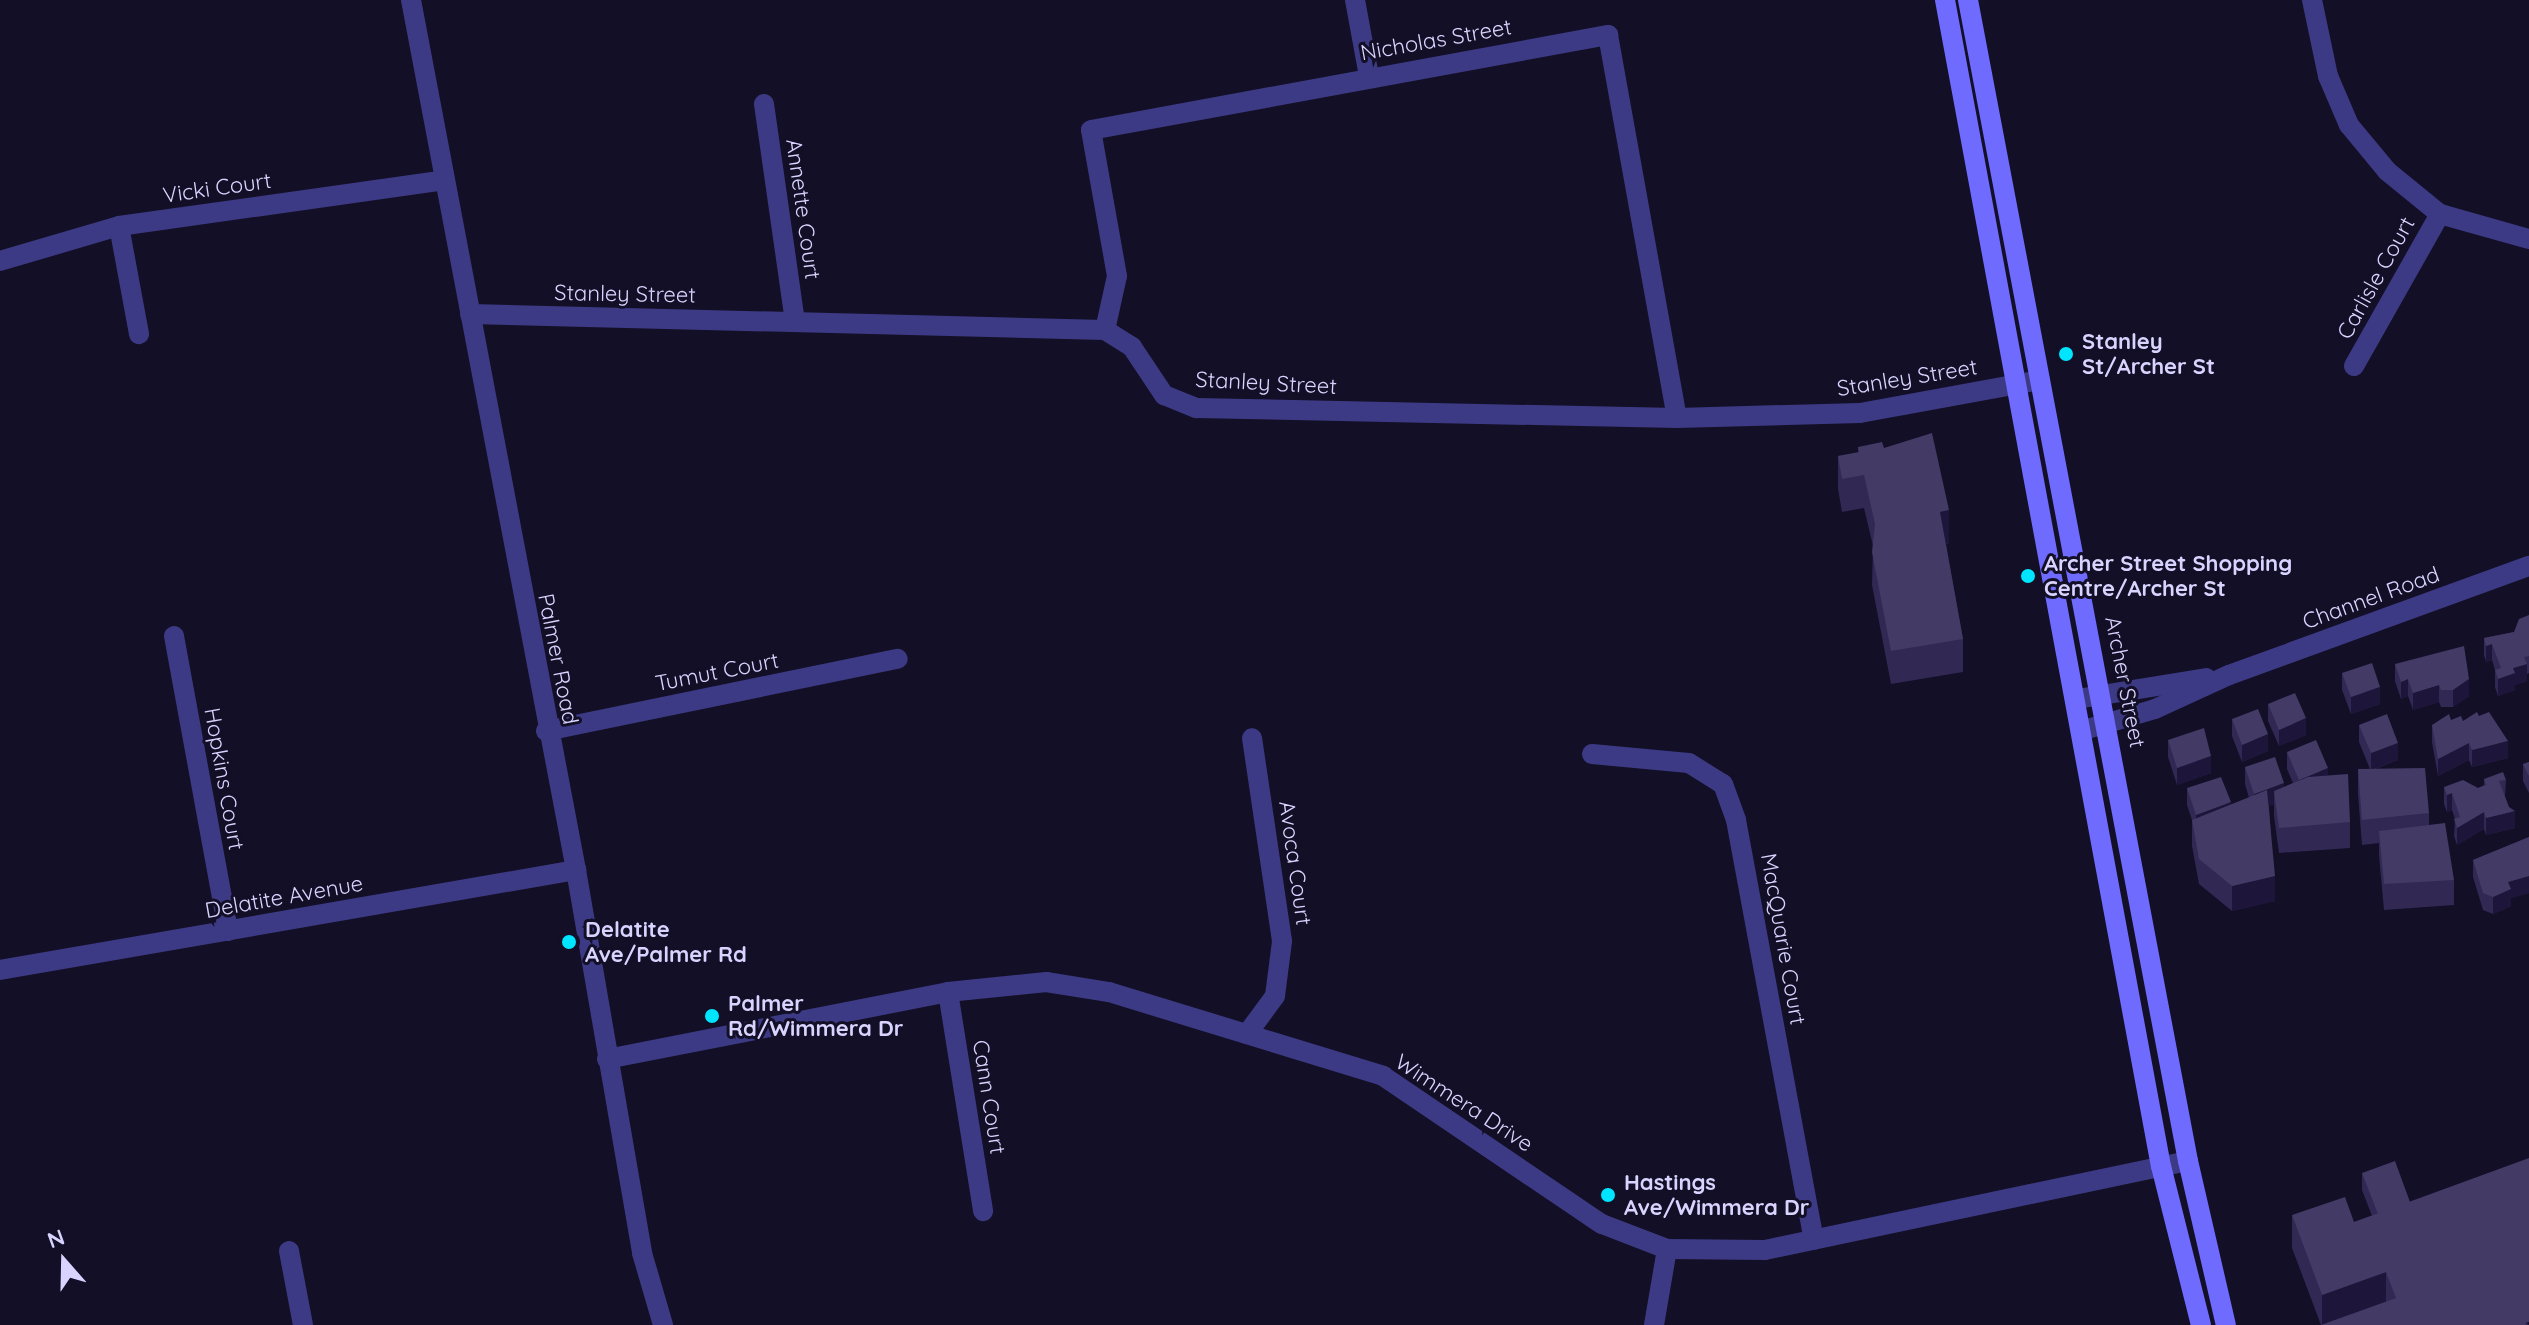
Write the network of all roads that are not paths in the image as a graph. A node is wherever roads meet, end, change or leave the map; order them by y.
1 (411, 0) edge
2 (1355, 0) edge
3 (1945, 0) edge
4 (1968, 0) edge
5 (2312, 0) edge
6 (1369, 76) junction
7 (764, 104) dead end
8 (445, 180) junction
9 (2005, 193) junction
10 (1981, 197) junction
11 (2440, 214) junction
12 (119, 226) junction
13 (2529, 239) edge
14 (0, 261) edge
15 (470, 314) junction
16 (795, 321) junction
17 (1105, 330) junction
18 (139, 334) dead end
19 (2354, 366) dead end
20 (2040, 380) junction
21 (2016, 385) junction
22 (1677, 418) junction
23 (2071, 524) junction
24 (2044, 530) junction
25 (2529, 566) edge
26 (174, 636) dead end
27 (898, 659) dead end
28 (2229, 675) junction
29 (2102, 693) junction
30 (2077, 699) junction
31 (2109, 726) junction
32 (2084, 730) junction
33 (546, 731) junction
34 (1252, 738) dead end
35 (1592, 754) dead end
36 (576, 870) junction
37 (228, 931) junction
38 (0, 970) edge
39 (2155, 983) junction
40 (2132, 987) junction
41 (948, 992) junction
42 (1247, 1034) junction
43 (607, 1059) junction
44 (2188, 1161) junction
45 (2161, 1166) junction
46 (983, 1211) dead end
47 (1814, 1240) junction
48 (1667, 1249) junction
49 (289, 1251) dead end
50 (303, 1325) edge
51 (663, 1325) edge
52 (1654, 1325) edge
53 (2201, 1325) edge
54 (2226, 1325) edge

1 - 8 street, Palmer Road
2 - 6 street
3 - 10 main road
4 - 9 main road, Archer Street
5 - 11 street
6 - 17 street, Nicholas Street
6 - 22 street, Nicholas Street
7 - 16 street, Annette Court
8 - 12 street, Vicki Court
8 - 15 street, Palmer Road
9 - 10 main road
9 - 20 main road, Archer Street
10 - 21 main road
11 - 13 street
11 - 19 street, Carlisle Court
12 - 14 street, Vicki Court
12 - 18 street
15 - 16 street, Stanley Street
15 - 33 street, Palmer Road
16 - 17 street, Stanley Street
17 - 22 street, Stanley Street
20 - 21 street, Stanley Street
20 - 23 main road, Archer Street
21 - 22 street, Stanley Street
21 - 24 main road
23 - 24 main road
23 - 29 main road, Archer Street
24 - 30 main road
25 - 28 street, Channel Road
26 - 37 street, Hopkins Court
27 - 33 street, Tumut Court
28 - 29 street, Channel Road
28 - 31 street, Channel Road
29 - 30 street, Channel Road
29 - 31 main road, Archer Street
30 - 32 main road
31 - 32 street, Channel Road
31 - 39 main road, Archer Street
32 - 40 main road
33 - 36 street, Palmer Road
34 - 42 street, Avoca Court
35 - 47 street, MacQuarie Court
36 - 37 street, Delatite Avenue
36 - 43 street, Palmer Road
37 - 38 street, Delatite Avenue
39 - 40 main road
39 - 44 main road, Archer Street
40 - 45 main road
41 - 42 street, Wimmera Drive
41 - 43 street, Wimmera Drive
41 - 46 street, Cann Court
42 - 48 street, Wimmera Drive
43 - 51 street, Palmer Road
44 - 45 street, Wimmera Drive
44 - 54 main road, Archer Street
45 - 47 street, Wimmera Drive
45 - 53 main road
47 - 48 street, Wimmera Drive
48 - 52 street
49 - 50 street

